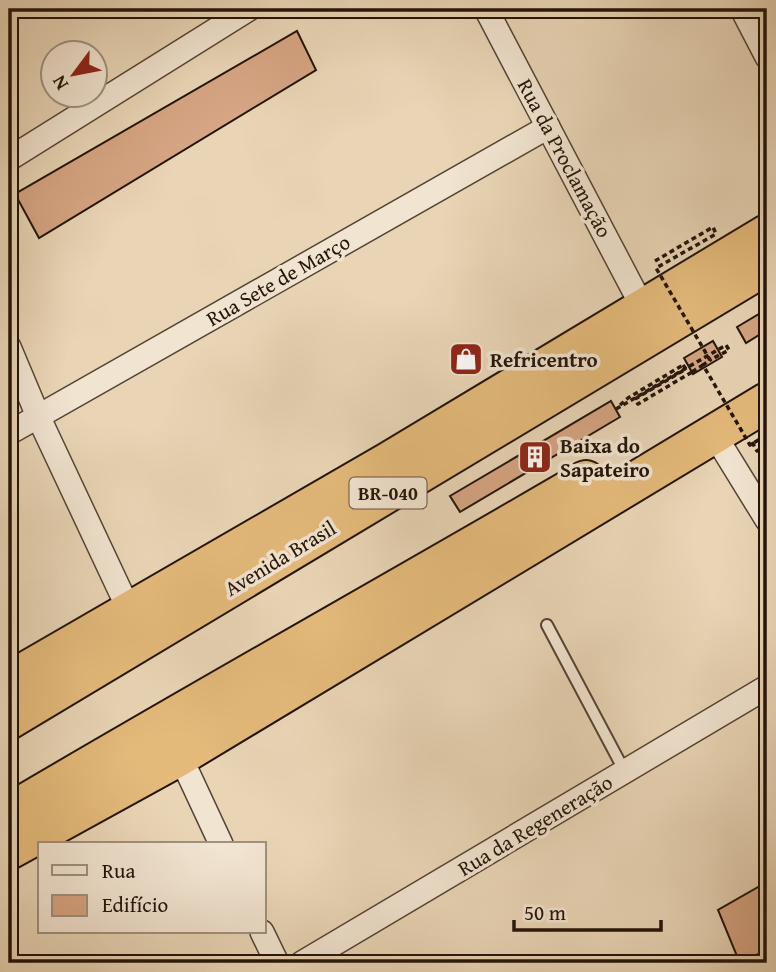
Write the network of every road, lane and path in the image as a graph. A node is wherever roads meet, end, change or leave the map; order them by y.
1 (249, 9) edge
2 (486, 9) edge
3 (742, 9) edge
4 (767, 57) edge
5 (548, 127) junction
6 (9, 159) edge
7 (767, 234) edge
8 (655, 261) dead end
9 (767, 265) edge
10 (643, 308) junction
11 (9, 347) edge
12 (710, 360) junction
13 (704, 365) junction
14 (767, 374) edge
15 (767, 402) edge
16 (38, 416) junction
17 (9, 433) edge
18 (714, 434) junction
19 (767, 435) edge
20 (767, 445) edge
21 (757, 451) dead end
22 (767, 520) edge
23 (421, 576) junction
24 (130, 612) junction
25 (547, 625) dead end
26 (9, 681) edge
27 (767, 687) edge
28 (9, 720) edge
29 (180, 756) junction
30 (625, 772) junction
31 (9, 813) edge
32 (9, 831) edge
33 (220, 842) edge
34 (9, 850) edge
35 (263, 934) edge
36 (277, 963) edge
37 (302, 963) edge

1 - 6 street
2 - 5 street, Rua da Proclamação
3 - 4 street
5 - 10 street, Rua da Proclamação
5 - 16 street, Rua Sete de Março
7 - 10 highway, Avenida Brasil
8 - 12 path, bridge
9 - 28 highway, Avenida Brasil / BR-040
10 - 24 highway, Avenida Brasil
11 - 16 street
12 - 13 path, bridge
12 - 13 path, bridge
13 - 19 path, bridge
14 - 23 highway
15 - 18 highway
16 - 17 street, Rua Sete de Março
16 - 24 street
18 - 22 street
18 - 29 highway
20 - 21 path
23 - 31 highway
23 - 32 highway
24 - 26 highway, Avenida Brasil
25 - 30 lane
27 - 30 street, Rua da Regeneração
29 - 33 street
29 - 34 highway
30 - 37 street, Rua da Regeneração
35 - 36 street

